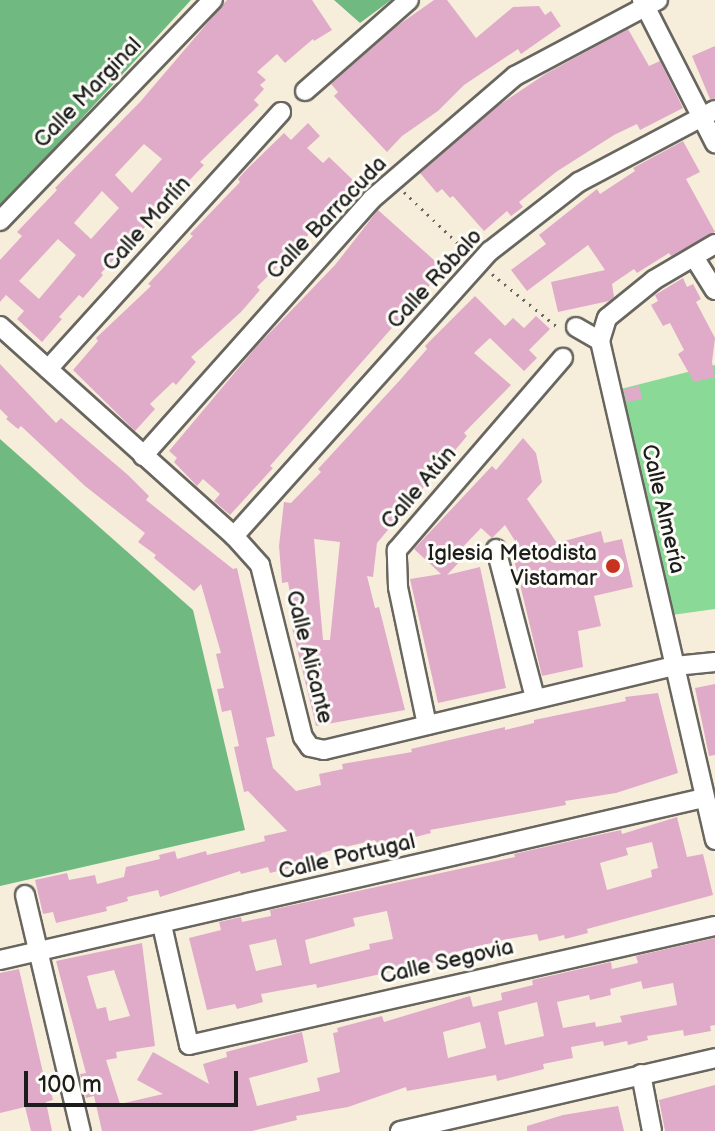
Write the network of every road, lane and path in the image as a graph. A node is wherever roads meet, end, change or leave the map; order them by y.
1 (213, 0) edge
2 (409, 0) edge
3 (648, 2) edge
4 (305, 91) dead end
5 (281, 112) dead end
6 (708, 112) edge
7 (715, 143) edge
8 (0, 221) edge
9 (715, 244) edge
10 (694, 257) junction
11 (715, 290) edge
12 (0, 326) edge
13 (576, 327) dead end
14 (600, 341) junction
15 (563, 358) dead end
16 (48, 369) junction
17 (143, 456) junction
18 (234, 536) junction
19 (496, 549) dead end
20 (715, 662) edge
21 (675, 666) junction
22 (535, 698) junction
23 (427, 725) junction
24 (704, 798) junction
25 (715, 840) edge
26 (25, 895) dead end
27 (162, 925) junction
28 (715, 926) edge
29 (39, 953) junction
30 (0, 960) edge
31 (715, 1058) edge
32 (641, 1074) junction
33 (81, 1131) edge
34 (400, 1131) edge
35 (652, 1131) edge

1 - 8 street, Calle Marginal
2 - 4 street
3 - 6 street
3 - 17 street, Calle Barracuda
5 - 16 street, Calle Marlín
6 - 7 street
6 - 18 street, Calle Róbalo
9 - 10 street
10 - 11 street
10 - 14 street
12 - 16 street, Calle Alicante
13 - 14 street
14 - 21 street, Calle Almería
15 - 23 street, Calle Atún
16 - 17 street, Calle Alicante
17 - 18 street, Calle Alicante
18 - 23 street, Calle Alicante
19 - 22 street
20 - 21 street, Calle Alicante
21 - 22 street, Calle Alicante
21 - 24 street, Calle Almería
22 - 23 street, Calle Alicante
24 - 25 street, Calle Almería
24 - 27 street, Calle Portugal
26 - 29 street
27 - 28 street, Calle Segovia
27 - 29 street, Calle Portugal
29 - 30 street, Calle Portugal
29 - 33 street
31 - 32 street
32 - 34 street
32 - 35 street

